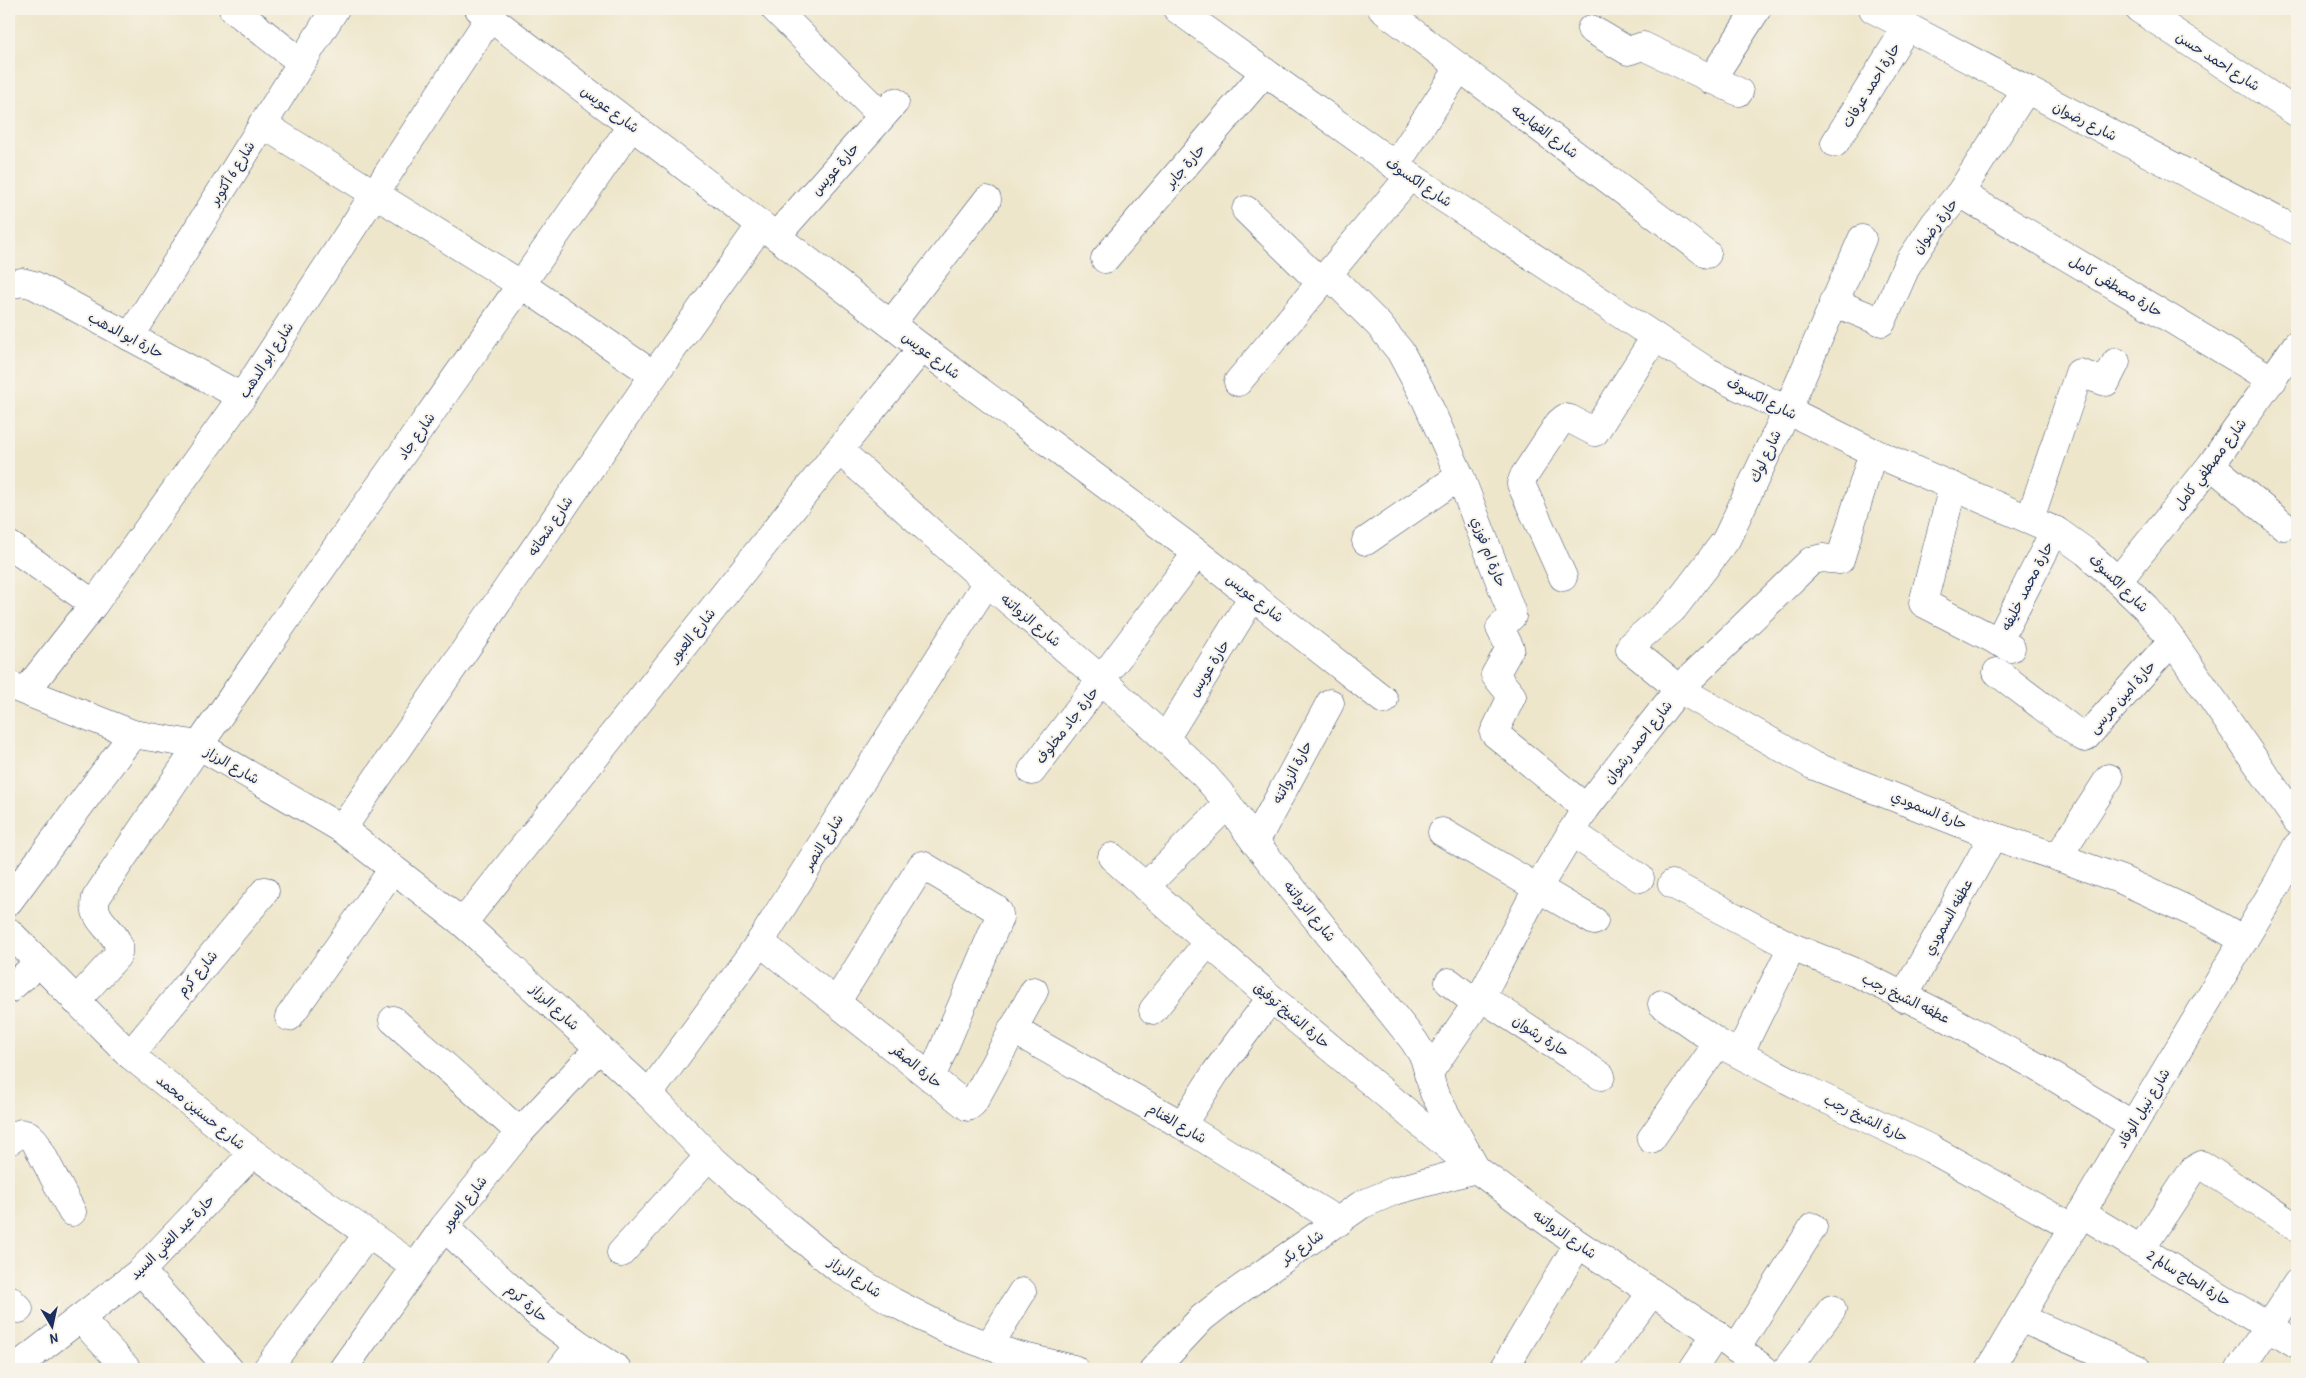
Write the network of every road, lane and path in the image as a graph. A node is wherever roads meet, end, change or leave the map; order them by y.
1 (233, 9) edge
2 (334, 9) edge
3 (776, 9) edge
4 (1177, 9) edge
5 (1382, 9) edge
6 (1757, 9) edge
7 (1873, 9) edge
8 (2140, 9) edge
9 (485, 13) edge
10 (1904, 20) edge
11 (1591, 28) dead end
12 (302, 62) junction
13 (1460, 66) junction
14 (1265, 72) junction
15 (1711, 80) junction
16 (2026, 90) junction
17 (1739, 92) dead end
18 (2297, 113) edge
19 (262, 124) junction
20 (632, 125) junction
21 (1835, 143) dead end
22 (1402, 171) junction
23 (1960, 193) junction
24 (375, 195) junction
25 (987, 200) dead end
26 (1246, 210) dead end
27 (768, 230) junction
28 (2297, 231) edge
29 (1862, 239) dead end
30 (1707, 254) dead end
31 (1105, 259) dead end
32 (1324, 279) junction
33 (9, 284) edge
34 (522, 285) junction
35 (1833, 302) junction
36 (891, 324) junction
37 (130, 336) junction
38 (1655, 337) junction
39 (2297, 344) edge
40 (922, 348) junction
41 (2116, 362) dead end
42 (654, 375) junction
43 (2273, 380) junction
44 (1238, 382) dead end
45 (242, 398) junction
46 (1787, 411) junction
47 (839, 450) junction
48 (1873, 452) junction
49 (2211, 465) junction
50 (1460, 476) junction
51 (1953, 486) junction
52 (2030, 519) junction
53 (2284, 526) dead end
54 (2055, 530) junction
55 (1366, 541) dead end
56 (9, 545) edge
57 (1196, 553) junction
58 (1563, 577) dead end
59 (2118, 581) junction
60 (987, 582) junction
61 (1253, 596) junction
62 (94, 604) junction
63 (2172, 641) junction
64 (1630, 648) joint
65 (1997, 672) dead end
66 (1102, 680) junction
67 (17, 688) edge
68 (1679, 690) junction
69 (1384, 700) dead end
70 (1330, 703) dead end
71 (133, 734) junction
72 (1165, 739) junction
73 (198, 745) junction
74 (1032, 771) dead end
75 (2109, 778) dead end
76 (1228, 804) junction
77 (1586, 808) junction
78 (2297, 821) edge
79 (342, 829) junction
80 (1442, 832) dead end
81 (1570, 832) junction
82 (1992, 836) junction
83 (1254, 842) junction
84 (2297, 846) edge
85 (2058, 856) junction
86 (1112, 857) dead end
87 (394, 869) junction
88 (1640, 878) dead end
89 (1672, 884) dead end
90 (1145, 887) junction
91 (1537, 888) junction
92 (2288, 889) edge
93 (265, 892) dead end
94 (9, 901) edge
95 (1594, 921) dead end
96 (463, 923) junction
97 (9, 932) edge
98 (2244, 940) junction
99 (760, 942) junction
100 (1208, 942) junction
101 (1792, 947) junction
102 (39, 963) junction
103 (1450, 982) dead end
104 (9, 989) edge
105 (1034, 991) dead end
106 (1271, 998) junction
107 (1903, 998) junction
108 (1478, 1000) junction
109 (76, 1001) junction
110 (837, 1001) junction
111 (1662, 1004) dead end
112 (1153, 1010) dead end
113 (289, 1017) dead end
114 (393, 1020) dead end
115 (1012, 1029) junction
116 (598, 1048) junction
117 (1728, 1048) junction
118 (130, 1055) junction
119 (1428, 1074) junction
120 (1601, 1076) dead end
121 (931, 1078) junction
122 (649, 1094) junction
123 (2133, 1124) junction
124 (1182, 1125) junction
125 (520, 1132) junction
126 (1651, 1139) dead end
127 (9, 1141) edge
128 (253, 1153) junction
129 (709, 1156) junction
130 (1476, 1169) junction
131 (72, 1212) dead end
132 (2077, 1221) junction
133 (1339, 1222) junction
134 (1813, 1226) dead end
135 (444, 1227) junction
136 (2297, 1228) edge
137 (368, 1234) junction
138 (1578, 1244) junction
139 (2141, 1249) junction
140 (621, 1253) dead end
141 (415, 1267) junction
142 (141, 1271) junction
143 (2297, 1283) edge
144 (1022, 1292) dead end
145 (1652, 1292) junction
146 (1832, 1309) dead end
147 (80, 1318) junction
148 (2020, 1318) junction
149 (2268, 1326) junction
150 (1726, 1341) junction
151 (2297, 1344) edge
152 (580, 1345) junction
153 (989, 1346) junction
154 (14, 1369) edge
155 (127, 1369) edge
156 (229, 1369) edge
157 (267, 1369) edge
158 (343, 1369) edge
159 (561, 1369) edge
160 (617, 1369) edge
161 (1074, 1369) edge
162 (1154, 1369) edge
163 (1504, 1369) edge
164 (1596, 1369) edge
165 (1693, 1369) edge
166 (1764, 1369) edge
167 (1787, 1369) edge
168 (1990, 1369) edge
169 (2138, 1369) edge
170 (2240, 1369) edge

1 - 12 street
2 - 12 street, شارع 6 أكتوبر
3 - 27 street, حارة عويس
4 - 14 street, شارع الكسوف
5 - 13 street, شارع الفهايمه
6 - 15 street
7 - 10 street, شارع رضوان
8 - 18 street, شارع احمد حسن
9 - 20 street, شارع عويس
9 - 24 street, شارع ابو الدهب
10 - 16 street, شارع رضوان
10 - 21 street, حارة احمد عرفات
11 - 15 street
12 - 19 street, شارع 6 أكتوبر
13 - 22 street
13 - 30 street, شارع الفهايمه
14 - 22 street, شارع الكسوف
14 - 31 street, حارة جابر
15 - 17 street
16 - 23 street, حارة رضوان
16 - 28 street, شارع رضوان
19 - 24 street
19 - 37 street, شارع 6 أكتوبر
20 - 27 street, شارع عويس
20 - 34 street, شارع جاد
22 - 32 street
22 - 38 street, شارع الكسوف
23 - 35 street, حارة رضوان
23 - 43 street, حارة مصطفى كامل
24 - 34 street
24 - 45 street, شارع ابو الدهب
25 - 36 street
26 - 32 street, حارة ام فوزي
27 - 36 street, شارع عويس
27 - 42 street, شارع شحاته
29 - 35 street, شارع لوك
32 - 44 street
32 - 50 street, حارة ام فوزي
33 - 37 street, حارة ابو الدهب
34 - 42 street
34 - 73 street, شارع جاد
35 - 46 street, شارع لوك
36 - 40 street, شارع عويس
37 - 45 street, حارة ابو الدهب
38 - 46 street, شارع الكسوف
38 - 58 street
39 - 43 street, شارع مصطفي كامل
40 - 47 street, شارع العبور
40 - 57 street, شارع عويس
41 - 52 street
42 - 79 street, شارع شحاته
43 - 49 street, شارع مصطفي كامل
45 - 62 street, شارع ابو الدهب
46 - 48 street, شارع الكسوف
46 - 64 street, شارع لوك
47 - 60 street, شارع الزواتنه
47 - 96 street, شارع العبور
48 - 51 street, شارع الكسوف
48 - 68 street, شارع احمد رشوان
49 - 53 street
49 - 59 street, شارع مصطفي كامل
50 - 55 street
50 - 77 street, حارة ام فوزي
51 - 52 street, شارع الكسوف
51 - 54 street, حارة محمد خليفه
52 - 54 street, شارع الكسوف
54 - 59 street, شارع الكسوف
56 - 62 street
57 - 61 street, شارع عويس
57 - 66 street, حارة جاد مخلوف
59 - 63 street, شارع الكسوف
60 - 66 street, شارع الزواتنه
60 - 99 street, شارع النصر
61 - 69 street, شارع عويس
61 - 72 street, حارة عويس
62 - 67 street, شارع ابو الدهب
63 - 65 street, حارة امين مرسى
63 - 78 street, شارع الكسوف
64 - 68 street, حارة السمودي
66 - 72 street, شارع الزواتنه
66 - 74 street, حارة جاد مخلوف
67 - 71 street, شارع الرزاز
68 - 77 street, شارع احمد رشوان
68 - 82 street, حارة السمودي
70 - 83 street, حارة الزواتنه
71 - 73 street, شارع الرزاز
71 - 94 street
72 - 76 street, شارع الزواتنه
73 - 79 street, شارع الرزاز
73 - 109 street, شارع جاد
75 - 85 street
76 - 83 street, شارع الزواتنه
76 - 90 street
77 - 81 street, شارع احمد رشوان
79 - 87 street, شارع الرزاز
80 - 91 street
81 - 88 street
81 - 91 street, شارع احمد رشوان
82 - 85 street, حارة السمودي
82 - 107 street, عطفه السمودي
83 - 119 street, شارع الزواتنه
84 - 92 street, شارع نبيل الوقاد
85 - 98 street, حارة السمودي
86 - 90 street, حارة الشيخ توفيق
87 - 96 street, شارع الرزاز
87 - 113 street
89 - 101 street, عطفه الشيخ رجب
90 - 100 street, حارة الشيخ توفيق
91 - 95 street
91 - 108 street, شارع احمد رشوان
92 - 98 street, شارع نبيل الوقاد
93 - 118 street, شارع كرم
96 - 116 street, شارع الرزاز
97 - 102 street, شارع حسنين محمد
98 - 123 street, شارع نبيل الوقاد
99 - 110 street, حارة الصقر
99 - 122 street, شارع النصر
100 - 106 street, حارة الشيخ توفيق
100 - 112 street
101 - 107 street, عطفه الشيخ رجب
101 - 117 street
102 - 104 street
102 - 109 street, شارع حسنين محمد
103 - 108 street, حارة رشوان
105 - 115 street, حارة الصقر
106 - 124 street
106 - 130 street, حارة الشيخ توفيق
107 - 123 street, عطفه الشيخ رجب
108 - 119 street, شارع احمد رشوان
108 - 120 street, حارة رشوان
109 - 118 street, شارع حسنين محمد
110 - 121 street, حارة الصقر
110 - 121 street
111 - 117 street, حارة الشيخ رجب
114 - 125 street
115 - 121 street, حارة الصقر
115 - 124 street, شارع الغنام
116 - 122 street, شارع الرزاز
116 - 125 street, شارع العبور
117 - 126 street
117 - 132 street, حارة الشيخ رجب
118 - 128 street, شارع حسنين محمد
119 - 130 street, شارع الزواتنه
122 - 129 street, شارع الرزاز
123 - 132 street, شارع نبيل الوقاد
124 - 133 street, شارع الغنام
125 - 135 street, شارع العبور
127 - 131 street
128 - 137 street, شارع حسنين محمد
128 - 142 street, حارة عبد الغني السيد
129 - 140 street
129 - 153 street, شارع الرزاز
130 - 133 street, شارع بكر
130 - 138 street, شارع الزواتنه
132 - 139 street, حارة الحاج سالم 2
132 - 148 street, شارع نبيل الوقاد
133 - 162 street, شارع بكر
134 - 150 street
135 - 141 street, شارع العبور
135 - 152 street, حارة كرم
136 - 139 street
137 - 141 street, شارع حسنين محمد
137 - 157 street
138 - 145 street, شارع الزواتنه
138 - 163 street
139 - 149 street, حارة الحاج سالم 2
141 - 158 street, شارع العبور
142 - 147 street, حارة عبد الغني السيد
142 - 156 street
143 - 149 street
144 - 153 street
145 - 150 street, شارع الزواتنه
145 - 164 street
146 - 167 street
147 - 154 street, حارة عبد الغني السيد
147 - 155 street
148 - 168 street, شارع نبيل الوقاد
148 - 169 street
149 - 151 street, حارة الحاج سالم 2
149 - 170 street
150 - 165 street
150 - 166 street, شارع الزواتنه
152 - 159 street
152 - 160 street, حارة كرم
153 - 161 street, شارع الرزاز

